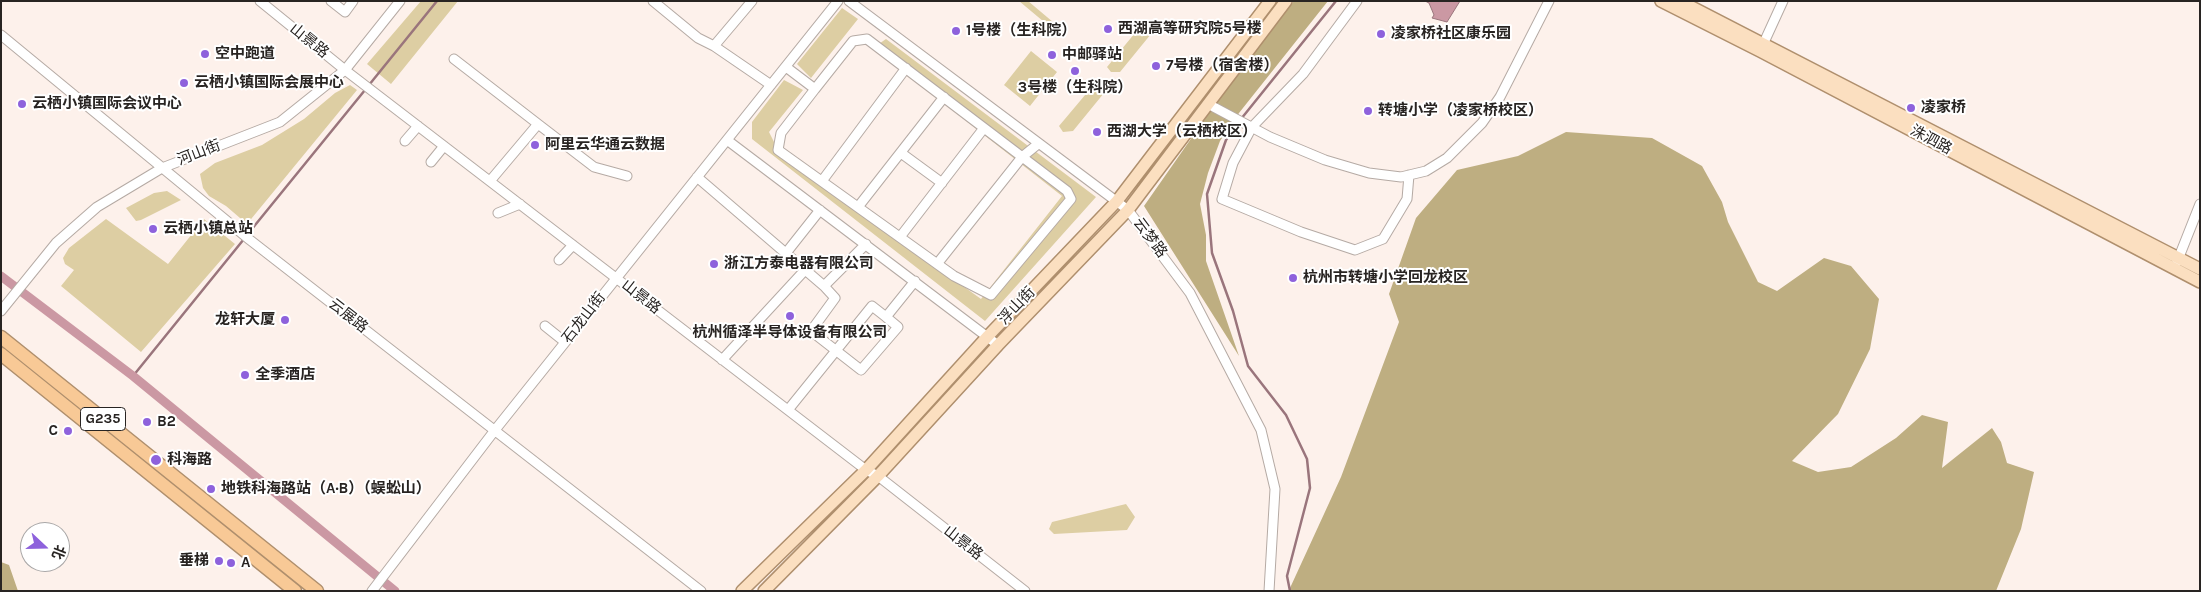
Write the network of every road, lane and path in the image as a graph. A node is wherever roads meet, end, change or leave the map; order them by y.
1 (260, 1) edge
2 (331, 1) edge
3 (353, 1) edge
4 (400, 1) edge
5 (652, 1) edge
6 (752, 1) edge
7 (838, 1) edge
8 (849, 1) edge
9 (1270, 1) edge
10 (1286, 1) edge
11 (1357, 1) edge
12 (1549, 1) edge
13 (1661, 1) edge
14 (1680, 1) edge
15 (1783, 1) edge
16 (1, 35) edge
17 (714, 46) junction
18 (1762, 47) junction
19 (454, 59) dead end
20 (786, 67) junction
21 (906, 68) junction
22 (345, 70) junction
23 (771, 85) junction
24 (815, 89) junction
25 (944, 97) junction
26 (1208, 104) junction
27 (538, 124) junction
28 (1248, 125) junction
29 (418, 126) junction
30 (984, 128) junction
31 (727, 140) junction
32 (405, 141) dead end
33 (1038, 144) junction
34 (444, 146) junction
35 (901, 153) junction
36 (1022, 156) junction
37 (431, 162) dead end
38 (162, 168) junction
39 (1409, 175) junction
40 (627, 176) dead end
41 (697, 177) junction
42 (490, 181) junction
43 (822, 181) junction
44 (942, 183) junction
45 (1116, 202) junction
46 (520, 204) junction
47 (2200, 204) edge
48 (858, 207) junction
49 (820, 210) junction
50 (1128, 210) junction
51 (498, 213) dead end
52 (900, 237) junction
53 (866, 244) junction
54 (573, 245) junction
55 (786, 253) junction
56 (559, 260) dead end
57 (2176, 263) junction
58 (938, 264) junction
59 (2200, 269) edge
60 (805, 270) junction
61 (616, 278) junction
62 (915, 281) junction
63 (2200, 282) edge
64 (824, 286) junction
65 (1, 311) edge
66 (886, 316) junction
67 (545, 326) dead end
68 (988, 336) junction
69 (1, 337) edge
70 (565, 342) junction
71 (998, 345) junction
72 (836, 352) junction
73 (1, 354) edge
74 (722, 360) junction
75 (788, 410) junction
76 (495, 430) junction
77 (866, 470) junction
78 (878, 476) junction
79 (295, 591) edge
80 (317, 591) edge
81 (372, 591) edge
82 (701, 591) edge
83 (742, 591) edge
84 (764, 591) edge
85 (1025, 591) edge
86 (1269, 591) edge

1 - 22 street, 山景路
2 - 3 street
4 - 22 street, 河山街
5 - 17 street
6 - 17 street
7 - 20 street, 石龙山街
8 - 33 street, 云梦路
9 - 45 main road, 浮山街
10 - 26 main road, 浮山街
11 - 28 street
12 - 39 street
13 - 18 main road, 洙泗路
14 - 18 main road, 洙泗路
15 - 18 street
16 - 38 street, 云展路
17 - 23 street
18 - 57 main road, 洙泗路
19 - 27 street
20 - 23 street, 石龙山街
20 - 24 street
21 - 24 street
21 - 25 street
21 - 43 street
22 - 29 street, 山景路
22 - 38 street, 河山街
23 - 31 street, 石龙山街
24 - 43 street
25 - 30 street
25 - 35 street
26 - 28 street
26 - 50 main road, 浮山街
27 - 40 street
27 - 42 street
28 - 39 street
28 - 39 street
29 - 32 street
29 - 34 street, 山景路
30 - 36 street
30 - 44 street
31 - 41 street, 石龙山街
31 - 49 street
33 - 36 street
33 - 45 street, 云梦路
34 - 37 street
34 - 42 street, 山景路
35 - 44 street
35 - 48 street
36 - 58 street
36 - 58 street
38 - 65 street, 河山街
38 - 76 street, 云展路
41 - 55 street
41 - 61 street, 石龙山街
42 - 46 street, 山景路
43 - 48 street
44 - 52 street
45 - 50 street, 云梦路
45 - 68 main road, 浮山街
46 - 51 street
46 - 54 street, 山景路
47 - 57 street
48 - 52 street
49 - 53 street
49 - 55 street
50 - 71 main road, 浮山街
50 - 86 street, 云梦路
52 - 58 street
53 - 62 street
53 - 64 street
54 - 56 street
54 - 61 street, 山景路
55 - 60 street
57 - 59 main road, 洙泗路
57 - 63 main road, 洙泗路
60 - 64 street
60 - 74 street
61 - 70 street, 石龙山街
61 - 74 street, 山景路
62 - 66 street
62 - 68 street
64 - 72 street
66 - 72 street
66 - 72 street
67 - 70 street
68 - 71 street
68 - 77 main road, 浮山街
69 - 80 highway, G235
70 - 76 street, 石龙山街
71 - 78 main road, 浮山街
72 - 75 street
73 - 79 highway, G235
74 - 75 street, 山景路
75 - 77 street, 山景路
76 - 81 street, 石龙山街
76 - 82 street, 云展路
77 - 78 street, 山景路
77 - 83 main road, 浮山街
78 - 84 main road, 浮山街
78 - 85 street, 山景路

